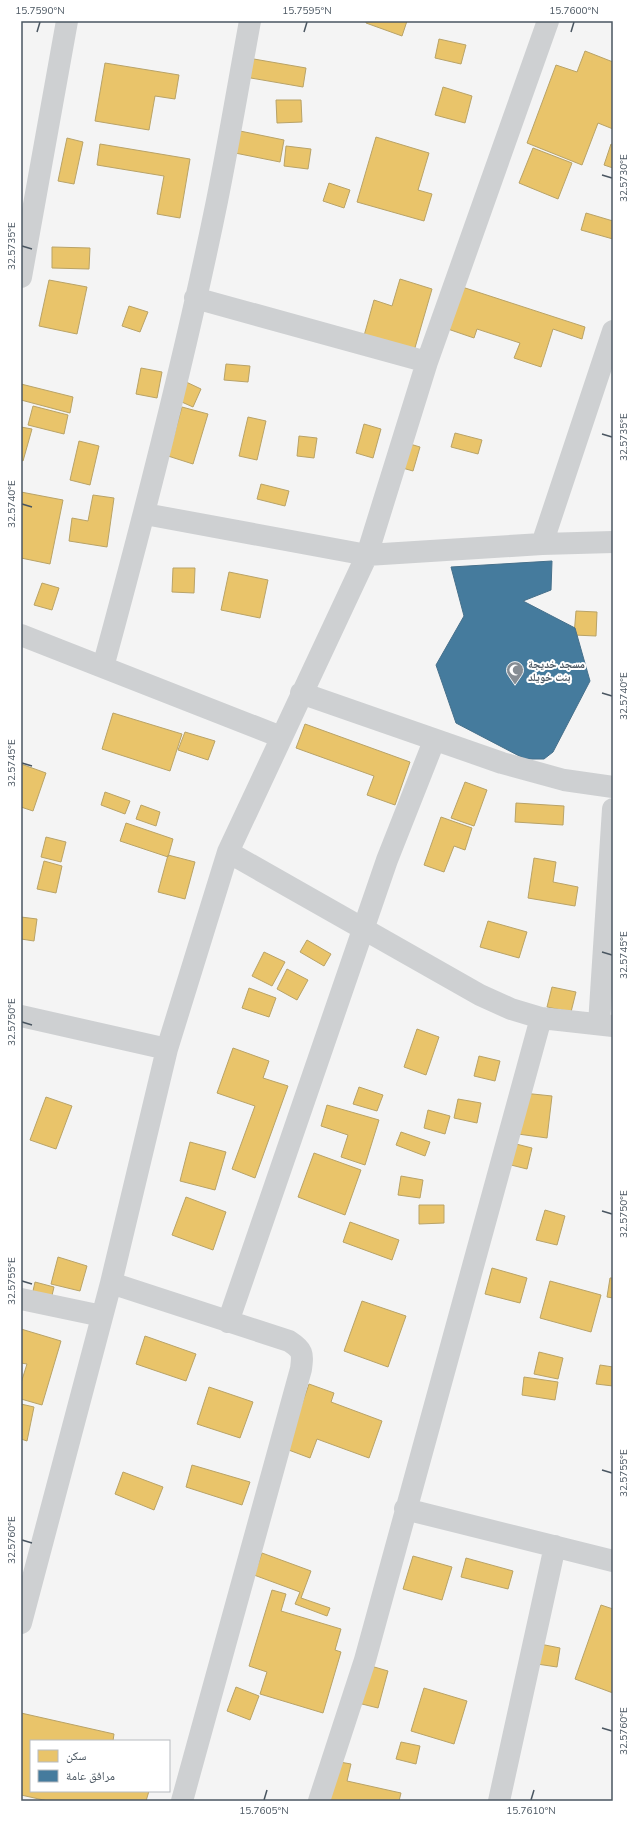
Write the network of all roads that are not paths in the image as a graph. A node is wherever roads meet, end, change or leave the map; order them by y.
1 (67, 21) edge
2 (250, 21) edge
3 (548, 21) edge
4 (21, 278) edge
5 (195, 298) junction
6 (613, 331) edge
7 (427, 362) junction
8 (145, 514) junction
9 (613, 542) edge
10 (542, 544) junction
11 (367, 555) junction
12 (21, 635) edge
13 (103, 667) junction
14 (301, 694) junction
15 (281, 737) junction
16 (434, 741) junction
17 (613, 787) edge
18 (613, 809) edge
19 (228, 852) junction
20 (363, 930) junction
21 (21, 1016) edge
22 (541, 1018) junction
23 (606, 1025) edge
24 (167, 1050) junction
25 (111, 1282) junction
26 (21, 1299) edge
27 (102, 1316) junction
28 (228, 1322) junction
29 (405, 1509) junction
30 (556, 1546) junction
31 (613, 1561) edge
32 (21, 1623) edge
33 (182, 1801) edge
34 (319, 1801) edge
35 (498, 1801) edge

1 - 4 street
2 - 5 street
3 - 7 street
5 - 7 street
5 - 8 street
6 - 10 street
7 - 11 street
8 - 11 street
8 - 13 street
9 - 10 street
10 - 11 street
11 - 14 street
12 - 13 street
13 - 15 street
14 - 15 street
14 - 16 street
15 - 19 street
16 - 17 street
16 - 20 street
18 - 23 street
19 - 20 street
19 - 24 street
20 - 22 street
20 - 28 street
21 - 24 street
22 - 23 street
22 - 29 street
24 - 25 street
25 - 27 street
25 - 28 street
26 - 27 street
27 - 32 street
28 - 33 street
29 - 30 street
29 - 34 street
30 - 31 street
30 - 35 street

